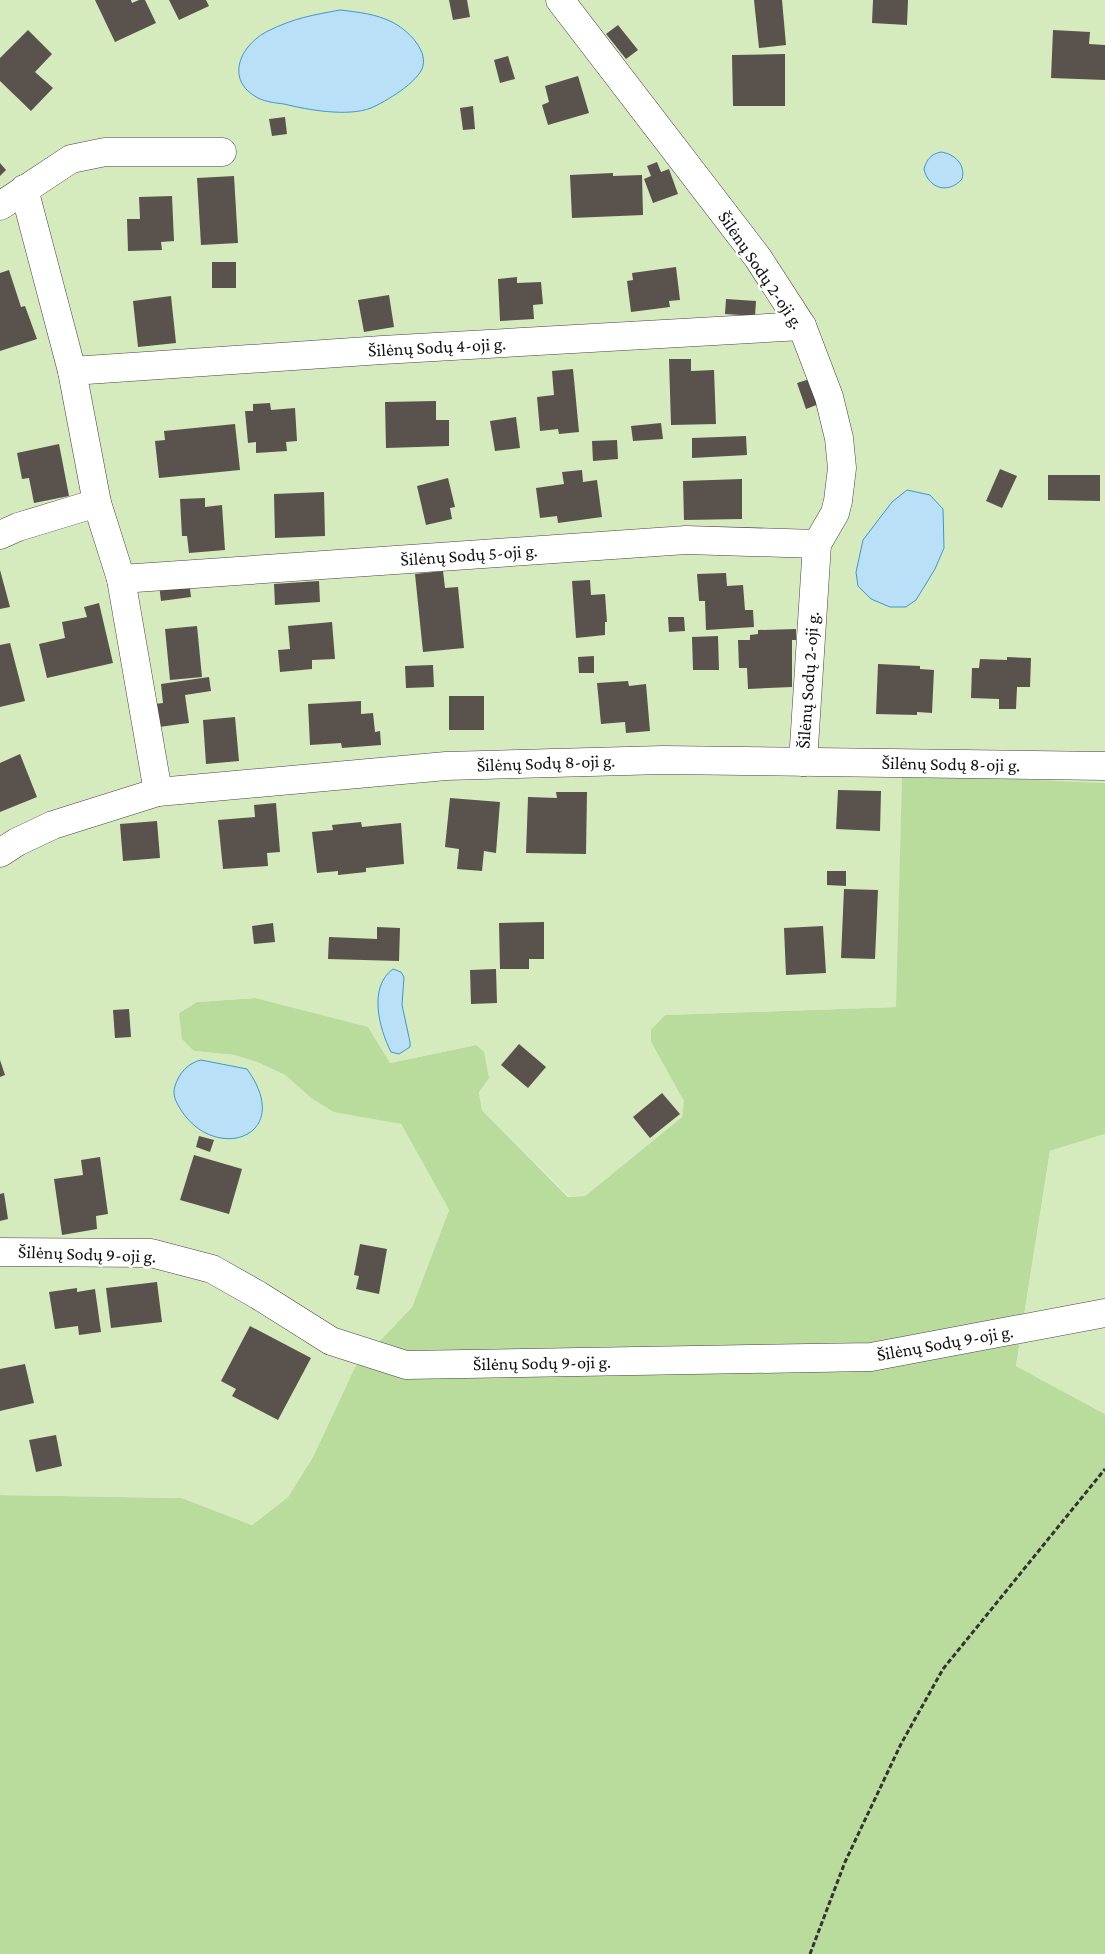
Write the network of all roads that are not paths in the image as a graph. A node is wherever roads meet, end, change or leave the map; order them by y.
1 (560, 0) edge
2 (222, 152) dead end
3 (24, 190) junction
4 (0, 206) edge
5 (802, 326) junction
6 (72, 370) junction
7 (97, 503) junction
8 (0, 535) edge
9 (817, 544) junction
10 (121, 579) junction
11 (803, 762) junction
12 (1105, 766) edge
13 (158, 792) junction
14 (0, 853) edge
15 (0, 1252) edge
16 (1105, 1313) edge

1 - 5 street, Šilėnų Sodų 2-oji g.
2 - 3 street
3 - 4 street
3 - 6 street
5 - 6 street, Šilėnų Sodų 4-oji g.
5 - 9 street, Šilėnų Sodų 2-oji g.
6 - 7 street
7 - 8 street
7 - 10 street
9 - 10 street, Šilėnų Sodų 5-oji g.
9 - 11 street, Šilėnų Sodų 2-oji g.
10 - 13 street
11 - 12 street, Šilėnų Sodų 8-oji g.
11 - 13 street, Šilėnų Sodų 8-oji g.
13 - 14 street, Šilėnų Sodų 8-oji g.
15 - 16 street, Šilėnų Sodų 9-oji g.

